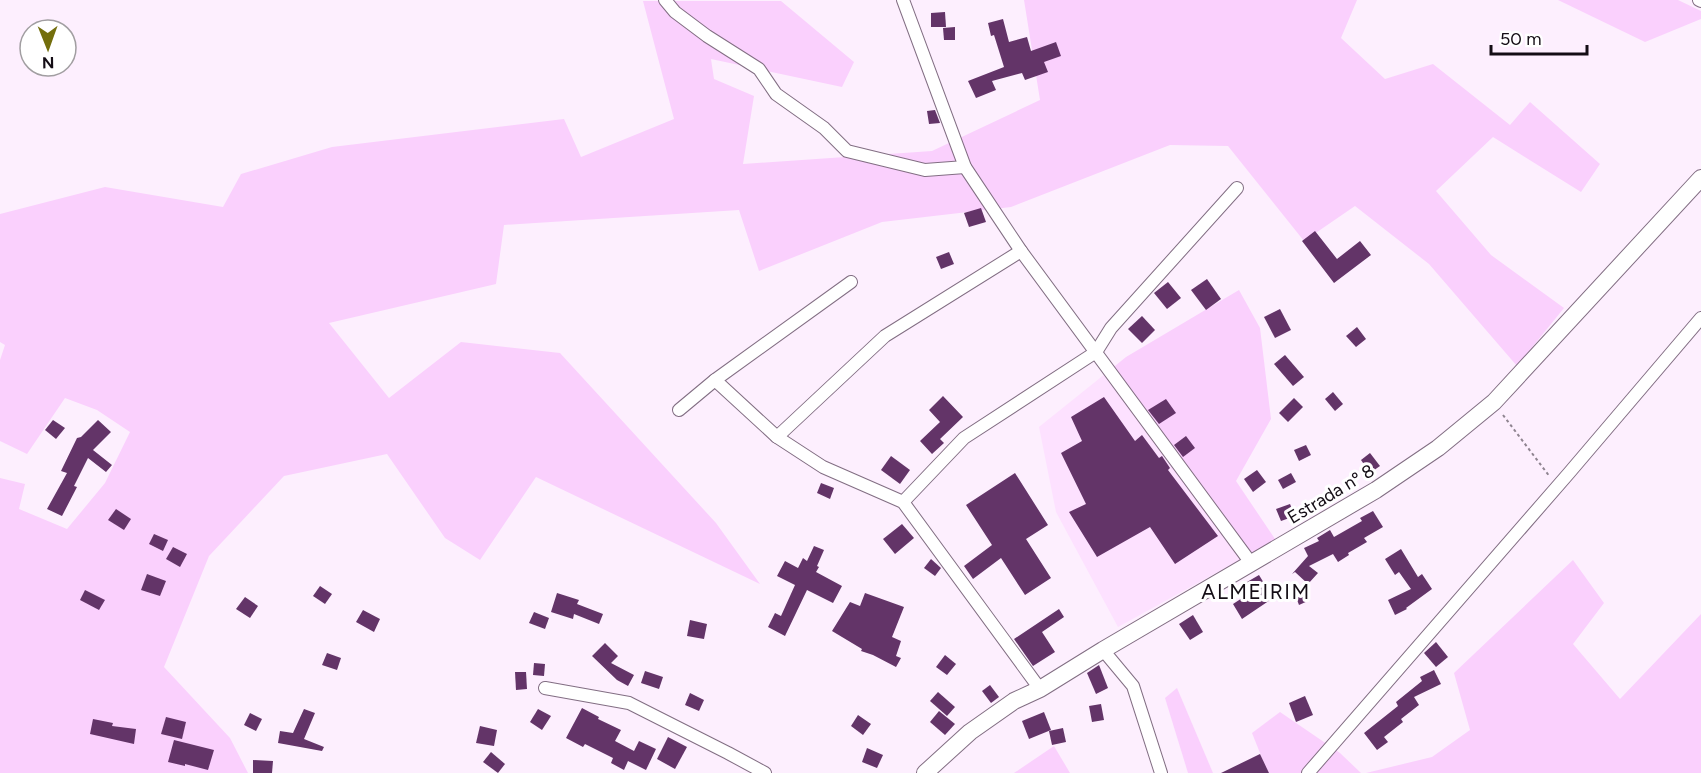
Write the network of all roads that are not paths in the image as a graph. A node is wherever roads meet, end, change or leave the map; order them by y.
1 (665, 0) edge
2 (903, 0) edge
3 (965, 167) junction
4 (1701, 178) edge
5 (1237, 188) dead end
6 (1021, 251) junction
7 (851, 282) dead end
8 (1701, 318) edge
9 (1096, 352) junction
10 (715, 380) junction
11 (680, 410) dead end
12 (777, 437) junction
13 (903, 502) junction
14 (1251, 564) junction
15 (1104, 650) junction
16 (545, 688) dead end
17 (1040, 689) junction
18 (765, 773) edge
19 (925, 773) edge
20 (1161, 773) edge
21 (1308, 773) edge

1 - 3 street
2 - 3 street
3 - 6 street
4 - 14 main road, Estrada nº 8
5 - 9 street
6 - 9 street
6 - 12 street
7 - 10 street
8 - 21 street
9 - 13 street
9 - 14 street
10 - 11 street
10 - 12 street
12 - 13 street
13 - 17 street
14 - 15 main road, Estrada nº 8
15 - 17 main road, Estrada nº 8
15 - 20 street
16 - 18 street
17 - 19 main road, Estrada nº 8

